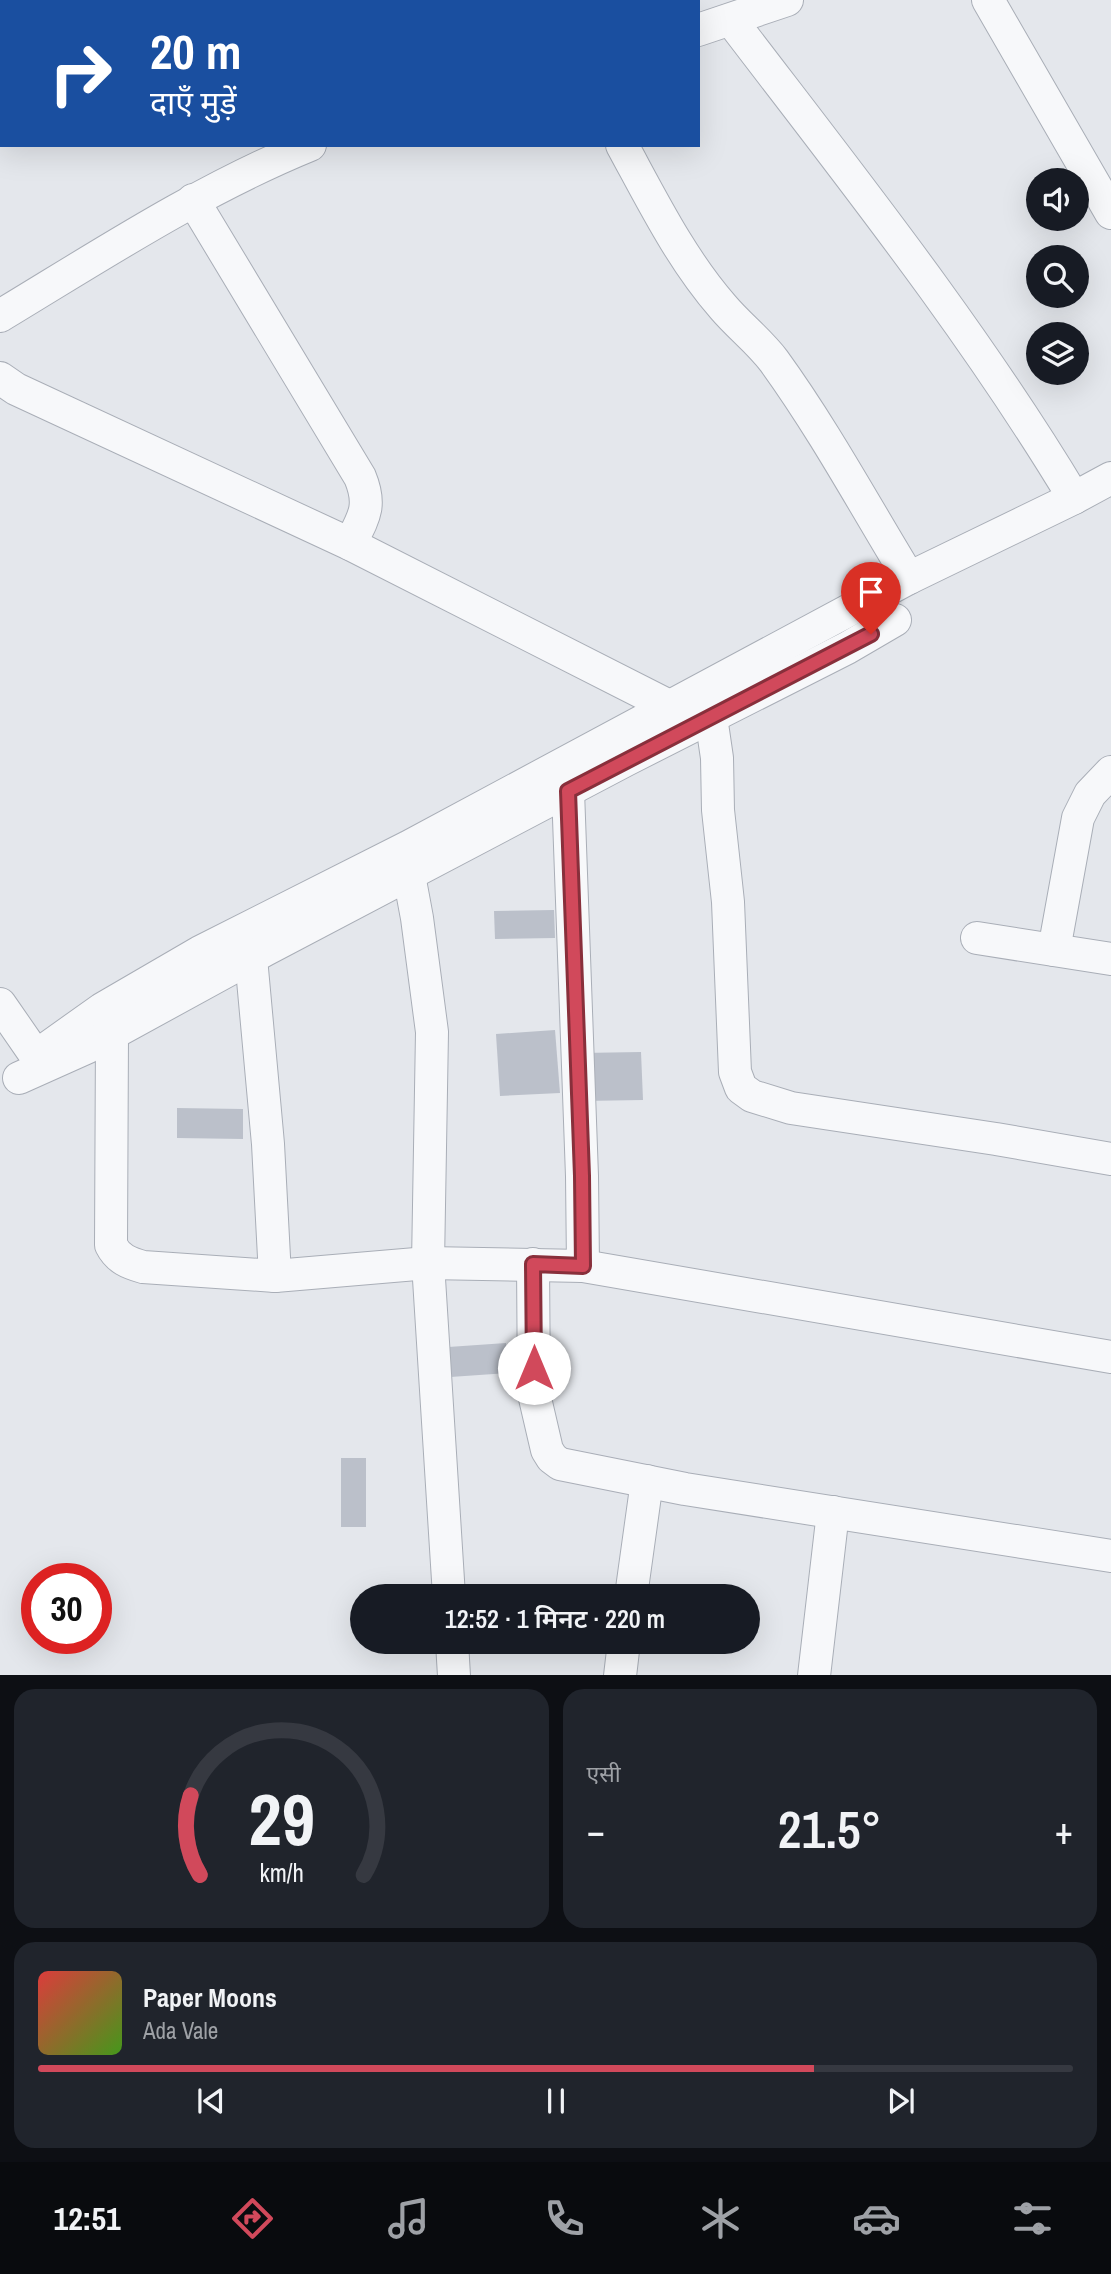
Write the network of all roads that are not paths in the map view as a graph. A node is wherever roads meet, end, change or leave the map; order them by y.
1 (787, 0) edge
2 (988, 0) edge
3 (731, 20) junction
4 (700, 29) edge
5 (305, 147) edge
6 (623, 147) edge
7 (193, 200) junction
8 (1111, 213) edge
9 (0, 316) edge
10 (0, 378) edge
11 (1111, 478) edge
12 (1074, 498) junction
13 (350, 544) junction
14 (909, 578) junction
15 (895, 620) dead end
16 (669, 706) junction
17 (711, 717) junction
18 (1111, 772) edge
19 (568, 791) junction
20 (409, 875) junction
21 (977, 938) dead end
22 (1055, 950) junction
23 (251, 958) junction
24 (1111, 958) edge
25 (0, 1004) edge
26 (111, 1034) junction
27 (18, 1077) edge
28 (1111, 1159) edge
29 (428, 1263) junction
30 (533, 1264) junction
31 (583, 1266) junction
32 (275, 1276) junction
33 (1111, 1357) edge
34 (647, 1481) junction
35 (832, 1512) junction
36 (1111, 1556) edge
37 (448, 1584) edge
38 (633, 1584) edge
39 (453, 1654) edge
40 (623, 1654) edge
41 (454, 1675) edge
42 (620, 1675) edge
43 (814, 1675) edge

1 - 3 street
2 - 8 street
3 - 4 street
3 - 12 street
5 - 7 street
6 - 14 street
7 - 9 street
7 - 13 street
10 - 13 street
11 - 12 street
12 - 14 street
13 - 16 street
14 - 16 street
15 - 17 street
16 - 27 street
17 - 19 street
17 - 28 street
18 - 22 street
19 - 20 street
19 - 31 street
20 - 23 street
20 - 29 street
21 - 22 street
22 - 24 street
23 - 26 street
23 - 32 street
25 - 27 street
26 - 27 street
26 - 32 street
29 - 30 street
29 - 32 street
29 - 37 street
30 - 31 street
30 - 34 street
31 - 33 street
34 - 35 street
34 - 38 street
35 - 36 street
35 - 43 street
39 - 41 street
40 - 42 street

